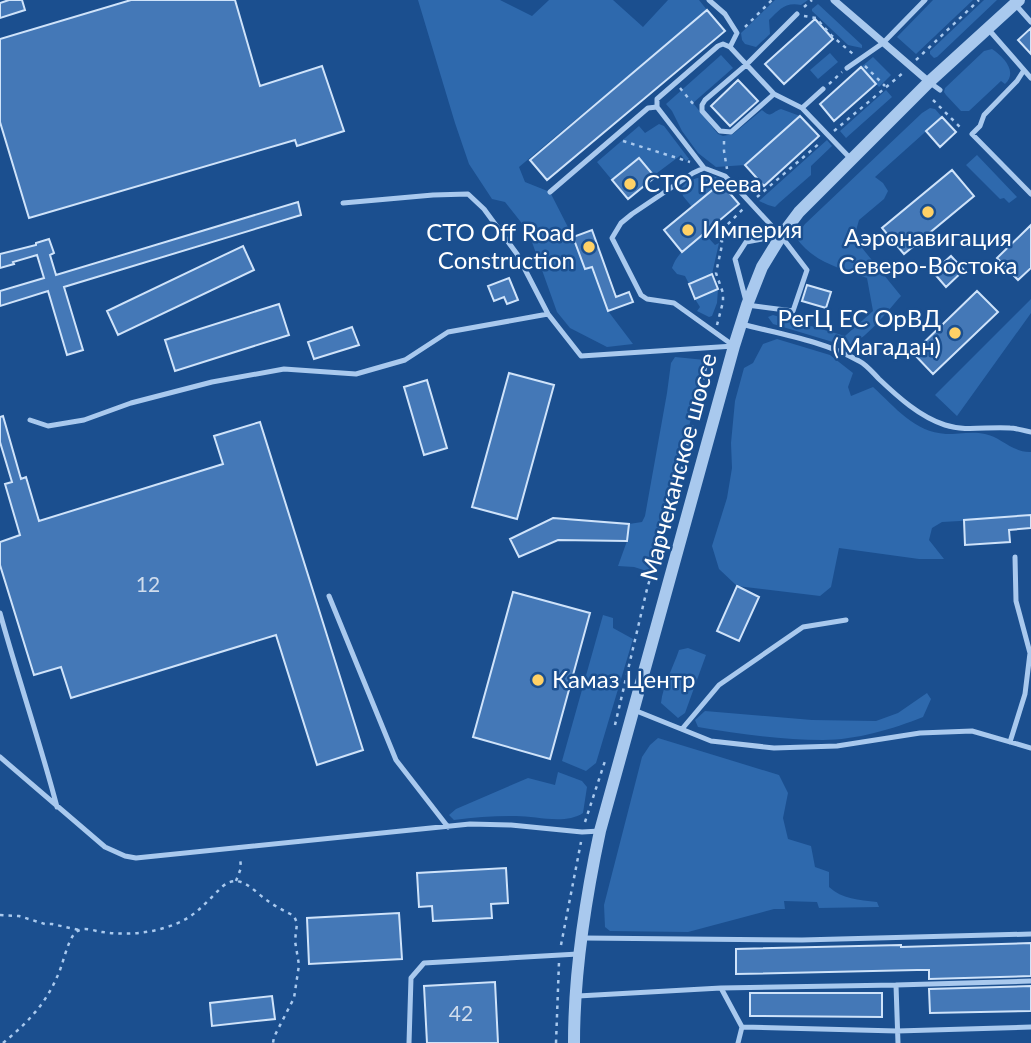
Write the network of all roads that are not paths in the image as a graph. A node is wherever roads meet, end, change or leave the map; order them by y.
1 (709, 0) edge
2 (834, 0) edge
3 (925, 0) edge
4 (1017, 2) edge
5 (797, 13) road end
6 (1031, 22) edge
7 (987, 28) junction
8 (883, 43) junction
9 (730, 47) junction
10 (746, 65) junction
11 (847, 68) road end
12 (1024, 70) junction
13 (1031, 78) edge
14 (929, 82) junction
15 (823, 89) road end
16 (940, 90) dead end
17 (774, 94) junction
18 (657, 107) junction
19 (802, 108) junction
20 (852, 160) junction
21 (701, 166) junction
22 (550, 192) dead end
23 (1031, 194) edge
24 (343, 202) dead end
25 (781, 236) junction
26 (747, 304) junction
27 (548, 314) junction
28 (741, 324) junction
29 (734, 346) junction
30 (30, 420) dead end
31 (1031, 432) edge
32 (1015, 557) dead end
33 (329, 596) dead end
34 (0, 613) edge
35 (846, 620) dead end
36 (634, 710) junction
37 (682, 729) junction
38 (1010, 742) junction
39 (1031, 748) edge
40 (0, 757) edge
41 (57, 807) junction
42 (447, 827) junction
43 (600, 831) junction
44 (1031, 933) edge
45 (580, 938) junction
46 (578, 954) junction
47 (1031, 981) edge
48 (896, 985) junction
49 (721, 988) junction
50 (575, 996) junction
51 (742, 1027) junction
52 (1031, 1027) edge
53 (897, 1031) junction
54 (409, 1043) edge
55 (574, 1043) edge
56 (738, 1043) edge
57 (898, 1043) edge

1 - 9 lane
2 - 8 street
3 - 8 lane
4 - 6 lane
4 - 7 street, Марчеканское шоссе
5 - 10 lane
7 - 12 lane
7 - 14 street, Марчеканское шоссе
8 - 11 lane
8 - 14 street
9 - 10 lane
9 - 18 lane
10 - 17 lane
10 - 17 lane
12 - 13 lane
12 - 23 lane
14 - 16 lane
14 - 20 street, Марчеканское шоссе
15 - 19 lane
17 - 19 lane
18 - 21 lane
18 - 22 lane
19 - 20 lane
20 - 25 street, Марчеканское шоссе
21 - 25 lane
21 - 29 lane
24 - 27 lane
25 - 26 street, Марчеканское шоссе
25 - 26 lane
25 - 26 lane
26 - 28 street, Марчеканское шоссе
27 - 29 lane
27 - 30 lane
28 - 29 street, Марчеканское шоссе
28 - 31 lane
29 - 36 street, Марчеканское шоссе
32 - 38 lane
33 - 42 lane
34 - 41 lane
35 - 37 lane
36 - 37 lane
36 - 43 street, Марчеканское шоссе
37 - 38 lane
38 - 39 lane
40 - 41 lane
41 - 42 lane
42 - 43 lane
43 - 45 street, Марчеканское шоссе
44 - 45 lane
45 - 46 street, Марчеканское шоссе
46 - 50 street, Марчеканское шоссе
46 - 54 lane
47 - 48 lane
48 - 49 lane
48 - 53 lane
49 - 50 lane
49 - 51 lane
50 - 55 street, Марчеканское шоссе
51 - 53 lane
51 - 56 lane
52 - 53 lane
53 - 57 lane

